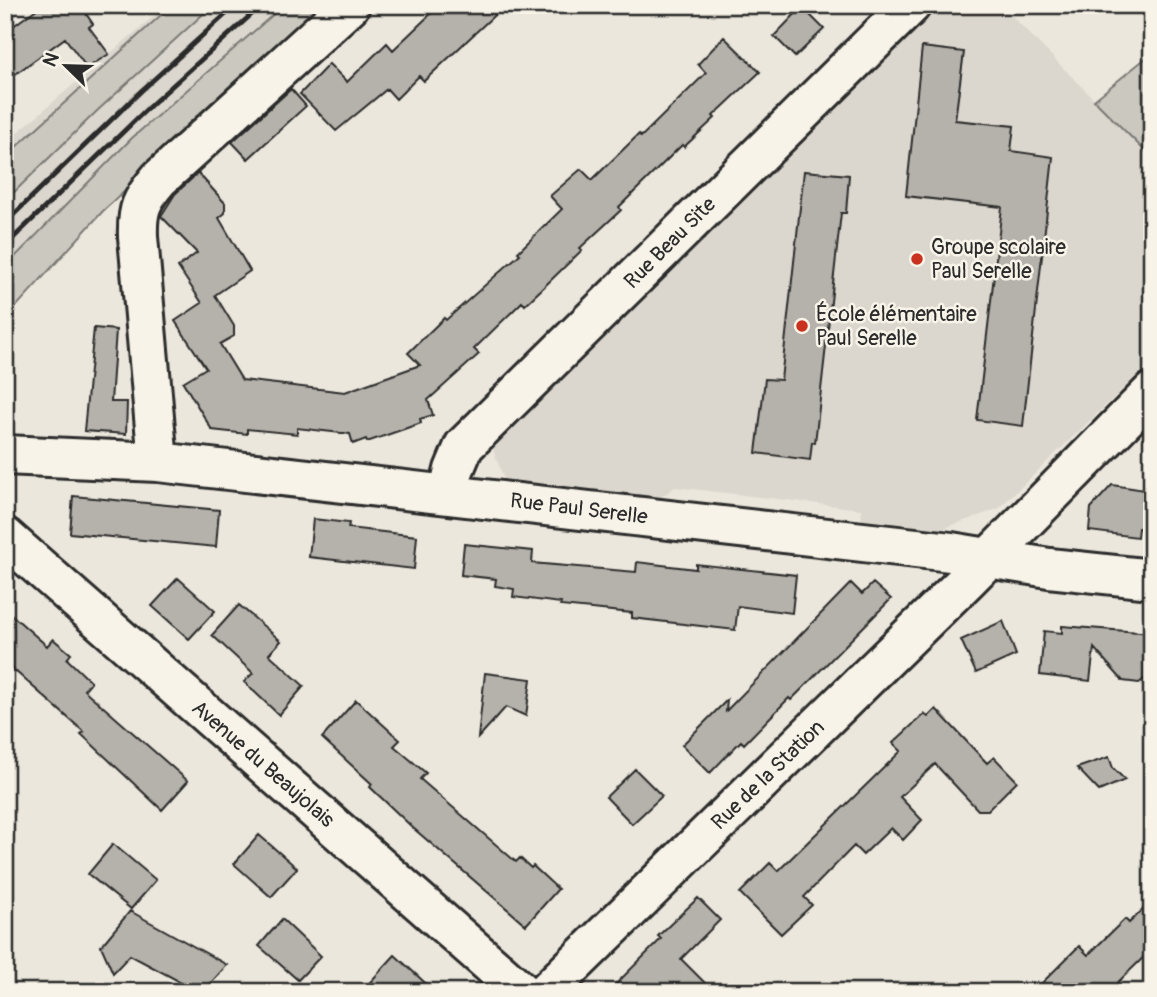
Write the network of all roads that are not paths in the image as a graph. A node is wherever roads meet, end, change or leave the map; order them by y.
1 (350, 5) edge
2 (911, 5) edge
3 (1152, 392) edge
4 (5, 455) edge
5 (158, 462) junction
6 (448, 494) junction
7 (5, 537) edge
8 (990, 557) junction
9 (1152, 579) edge
10 (522, 992) edge
11 (546, 992) edge

1 - 5 street
2 - 6 street, Rue Beau Site
3 - 8 street, Rue de la Station
4 - 5 street, Rue Paul Serelle
5 - 6 street, Rue Paul Serelle
6 - 8 street, Rue Paul Serelle
7 - 10 street, Avenue du Beaujolais
8 - 9 street, Rue Paul Serelle
8 - 11 street, Rue de la Station

